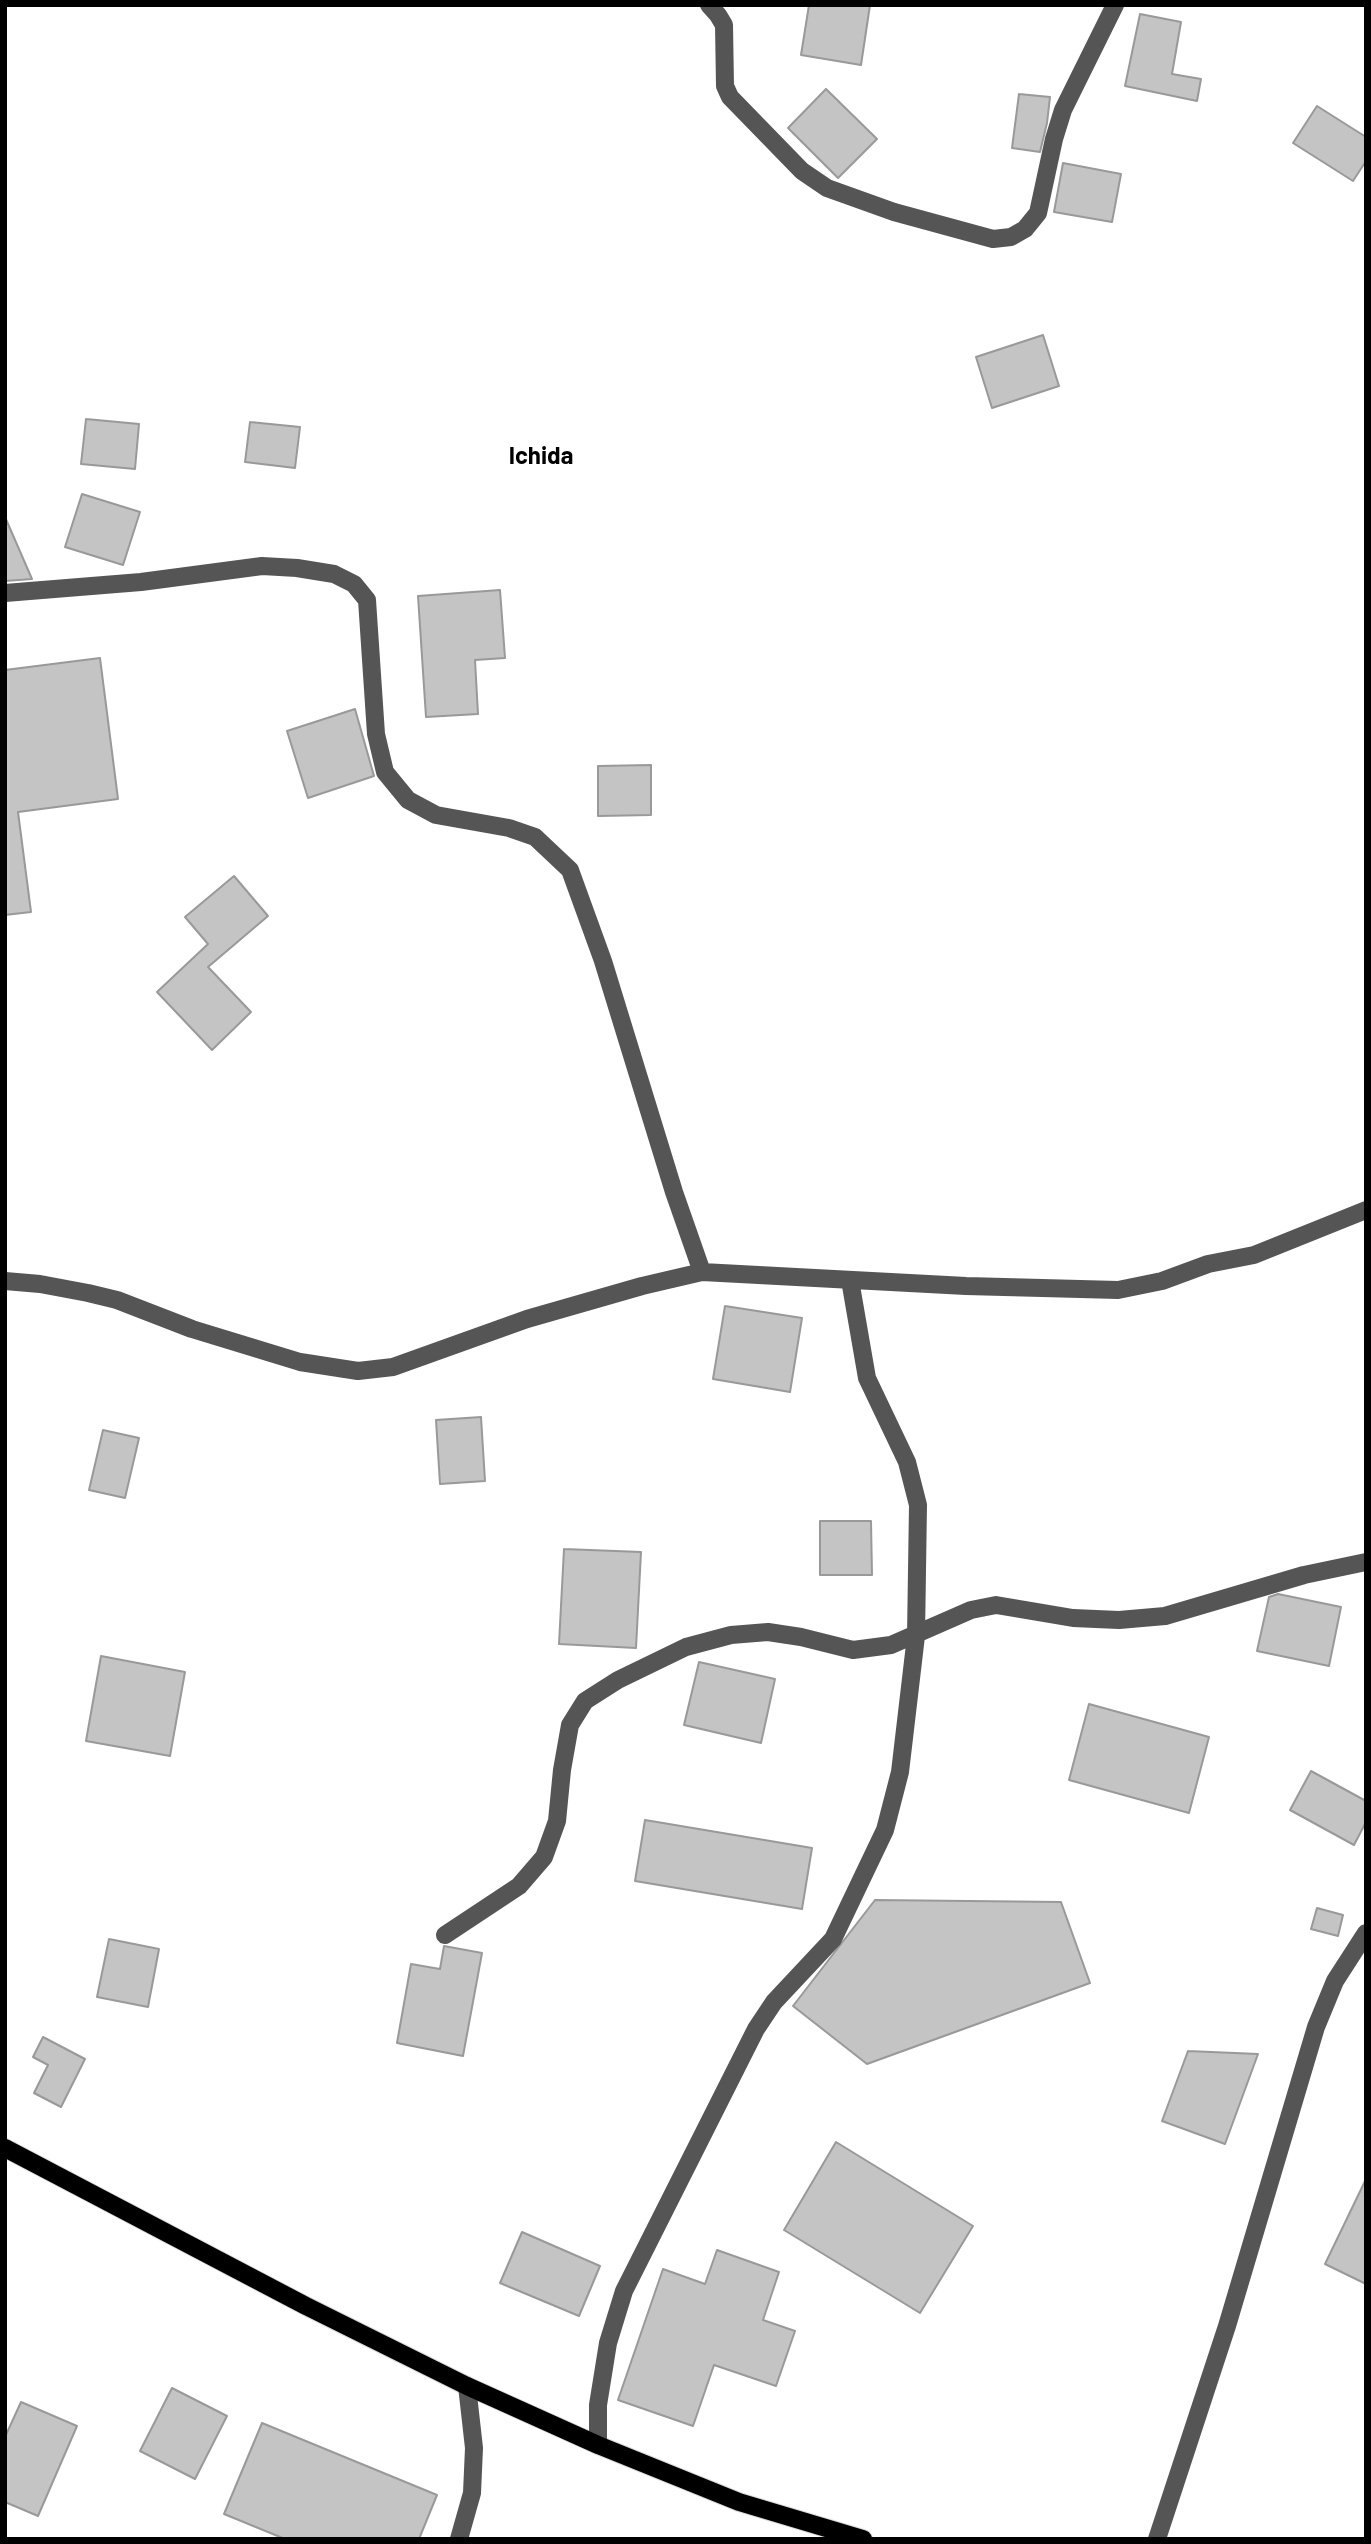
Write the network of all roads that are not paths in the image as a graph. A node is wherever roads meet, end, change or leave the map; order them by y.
1 (709, 5) edge
2 (1115, 5) edge
3 (5, 593) edge
4 (1366, 1210) edge
5 (702, 1272) junction
6 (850, 1280) junction
7 (5, 1281) edge
8 (1366, 1562) edge
9 (916, 1636) junction
10 (1366, 1933) edge
11 (444, 1935) dead end
12 (5, 2148) edge
13 (467, 2386) junction
14 (598, 2445) junction
15 (459, 2539) edge
16 (863, 2539) edge
17 (1157, 2539) edge

1 - 2 street
3 - 5 street
4 - 6 street
5 - 6 street
5 - 7 street
6 - 9 street
8 - 9 street
9 - 11 street
9 - 14 street
10 - 17 street
12 - 13 main road
13 - 14 main road
13 - 15 street
14 - 16 main road

